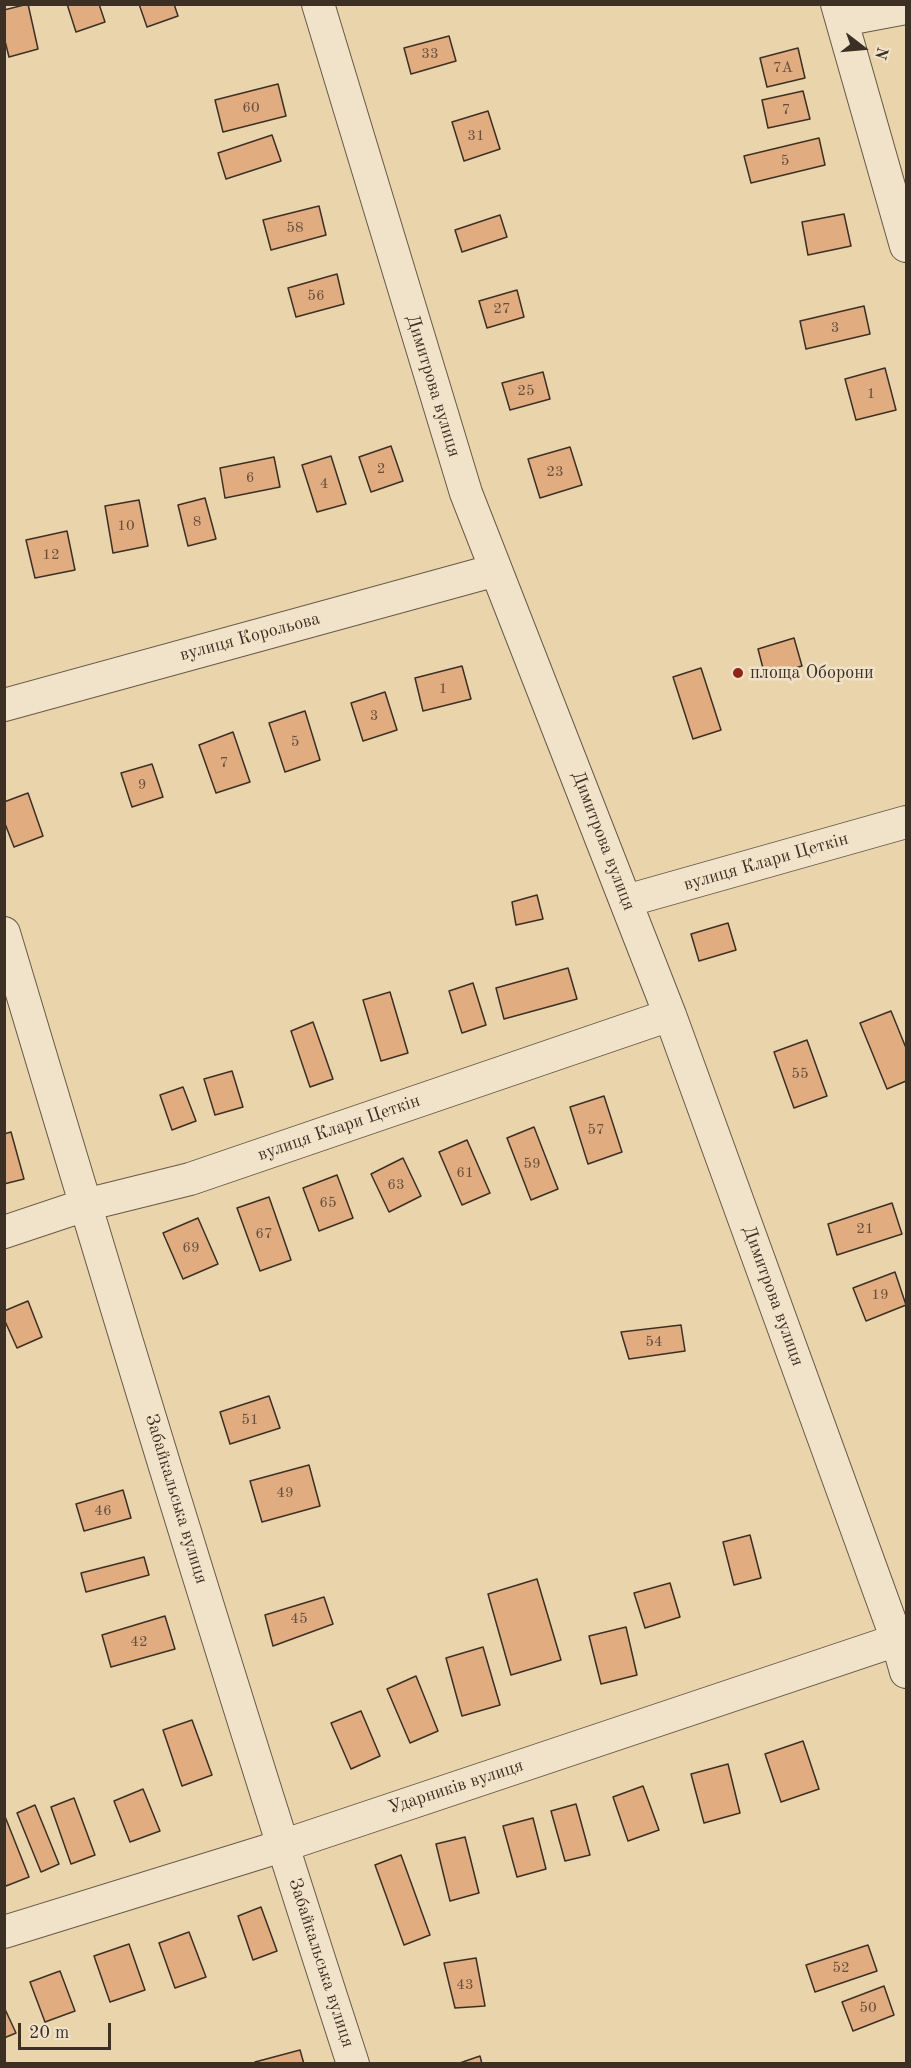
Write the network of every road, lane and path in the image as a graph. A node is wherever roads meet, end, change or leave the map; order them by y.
1 (318, 4) edge
2 (906, 8) edge
3 (840, 12) edge
4 (906, 246) edge
5 (496, 570) junction
6 (4, 705) edge
7 (906, 822) edge
8 (626, 901) junction
9 (4, 933) edge
10 (670, 1015) junction
11 (85, 1205) junction
12 (4, 1232) edge
13 (902, 1639) edge
14 (906, 1672) edge
15 (282, 1846) junction
16 (4, 1932) edge
17 (353, 2064) edge

1 - 5 street, Димитрова вулиця
2 - 3 street
3 - 4 street
5 - 6 street, вулиця Корольова
5 - 8 street, Димитрова вулиця
7 - 8 street, вулиця Клари Цеткін
8 - 10 street, Димитрова вулиця
9 - 11 street, Забайкальська вулиця
10 - 11 street, вулиця Клари Цеткін
10 - 13 street, Димитрова вулиця
11 - 12 street, вулиця Клари Цеткін
11 - 15 street, Забайкальська вулиця
13 - 14 street, Димитрова вулиця
13 - 15 street, Ударників вулиця
15 - 16 street, Ударників вулиця
15 - 17 street, Забайкальська вулиця

